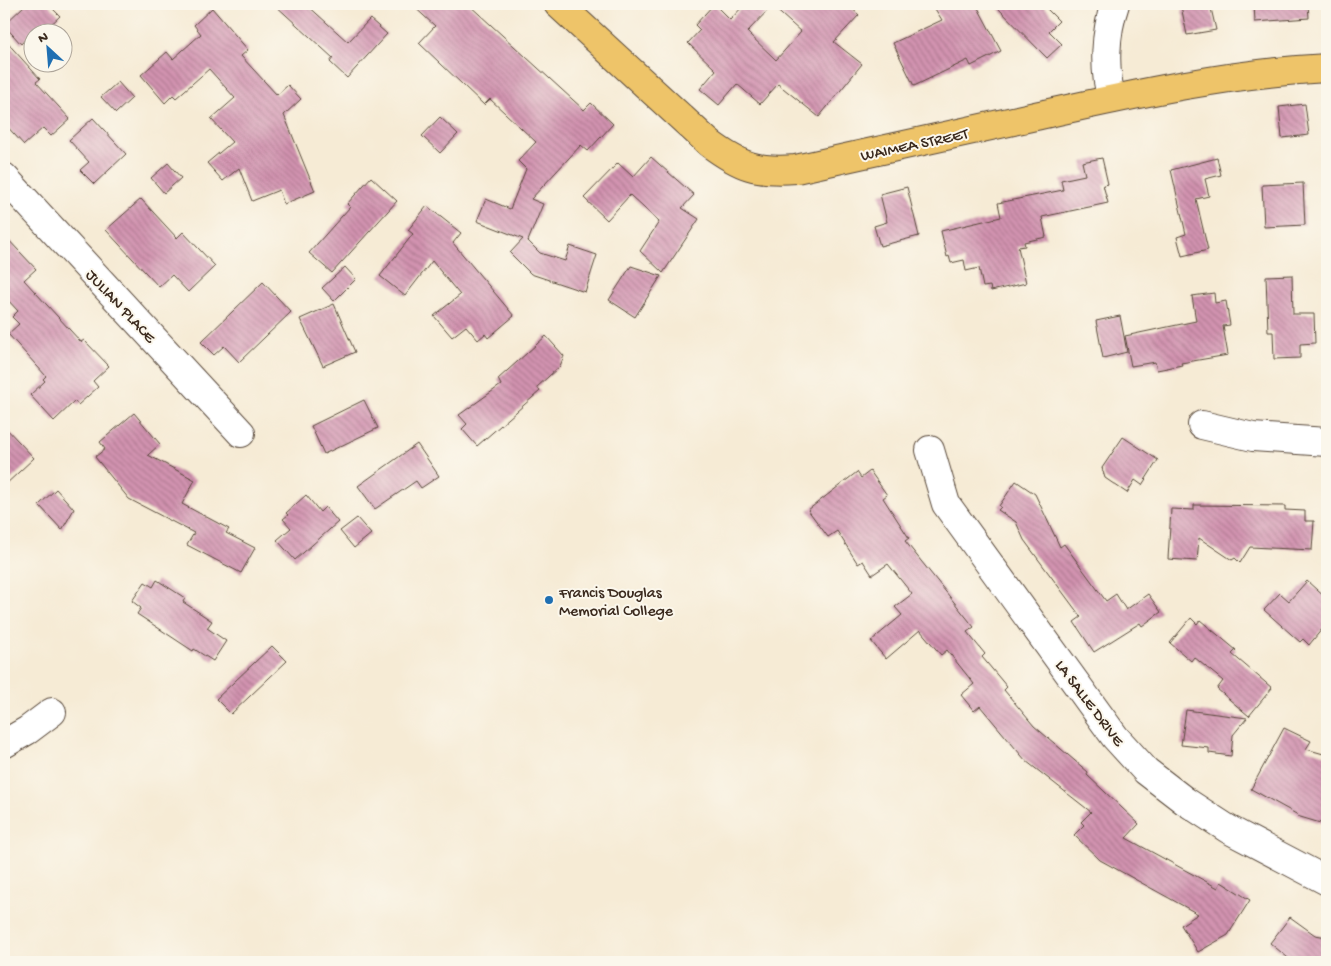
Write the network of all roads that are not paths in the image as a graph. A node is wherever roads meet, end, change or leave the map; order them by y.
1 (558, 4) edge
2 (1115, 4) edge
3 (1327, 68) edge
4 (1112, 99) junction
5 (4, 177) edge
6 (1202, 425) dead end
7 (241, 432) dead end
8 (1327, 442) edge
9 (930, 450) dead end
10 (52, 712) dead end
11 (4, 744) edge
12 (1327, 881) edge

1 - 4 main road, WAIMEA STREET
2 - 4 street
3 - 4 main road, WAIMEA STREET
5 - 7 street, JULIAN PLACE
6 - 8 street
9 - 12 street, LA SALLE DRIVE
10 - 11 street

